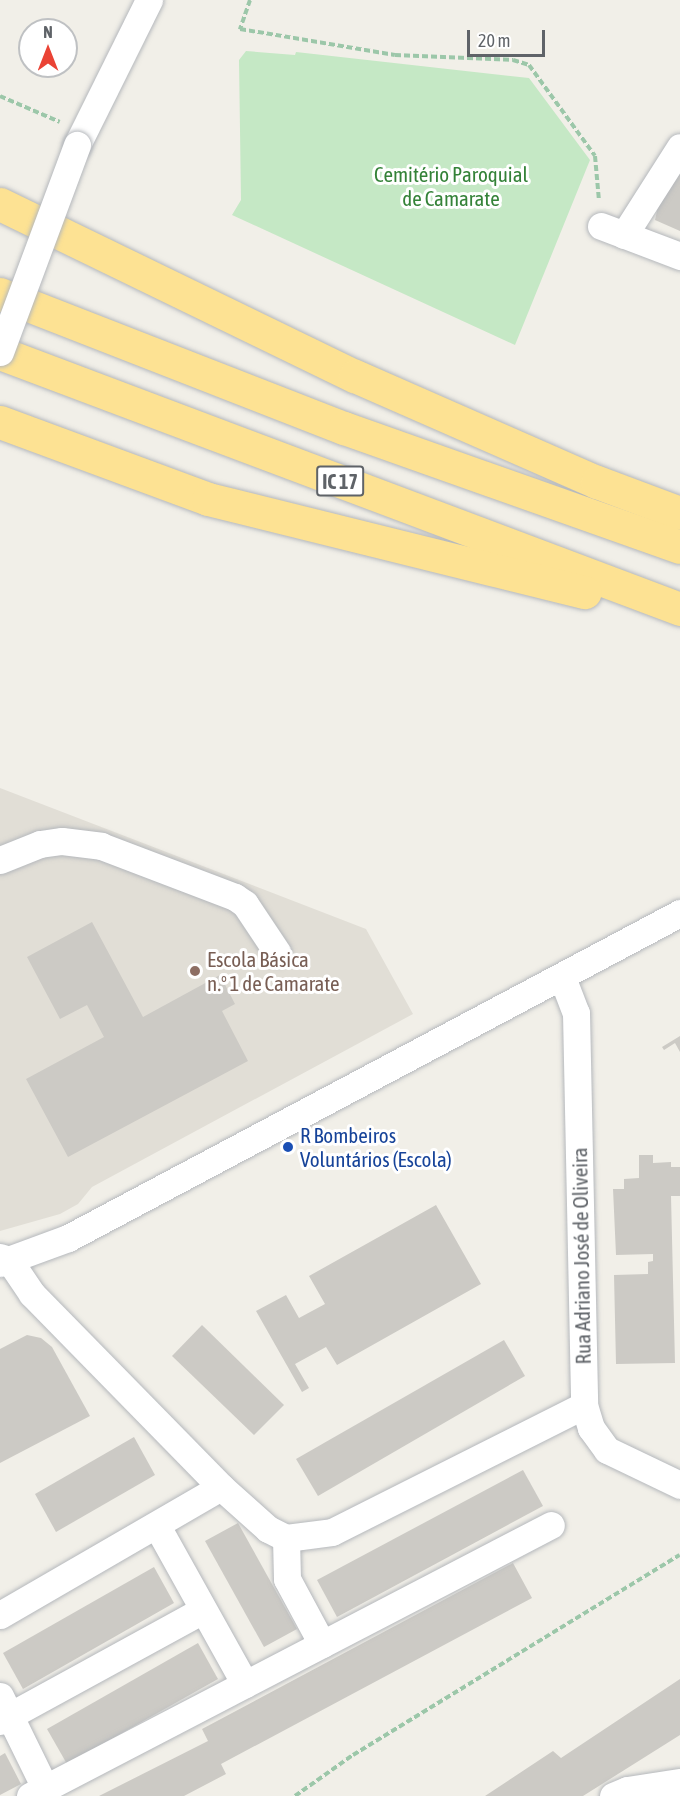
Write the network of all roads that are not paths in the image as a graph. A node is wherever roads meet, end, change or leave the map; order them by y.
1 (149, 0) edge
2 (680, 147) edge
3 (0, 204) edge
4 (680, 256) edge
5 (0, 294) edge
6 (0, 353) edge
7 (0, 423) edge
8 (680, 513) edge
9 (680, 547) edge
10 (680, 609) edge
11 (680, 616) edge
12 (0, 860) edge
13 (680, 913) edge
14 (277, 952) dead end
15 (562, 977) junction
16 (3, 1260) edge
17 (584, 1405) junction
18 (680, 1485) edge
19 (221, 1487) junction
20 (551, 1525) dead end
21 (157, 1526) junction
22 (286, 1538) junction
23 (203, 1610) junction
24 (0, 1615) edge
25 (322, 1644) junction
26 (245, 1684) junction
27 (3, 1711) edge
28 (680, 1782) edge
29 (37, 1792) edge
30 (613, 1796) edge

1 - 6 street, bridge
2 - 4 street
3 - 8 highway
5 - 9 highway, IC 17
6 - 10 highway, IC 17
7 - 11 highway
12 - 14 street
13 - 15 street
15 - 16 street
15 - 17 street, Rua Adriano José de Oliveira
16 - 19 street
17 - 18 street, Rua Adriano José de Oliveira
17 - 22 street
19 - 21 street
19 - 22 street
20 - 25 street
21 - 23 street
21 - 24 street
22 - 25 street
23 - 26 street
23 - 27 street
25 - 26 street
26 - 29 street
27 - 29 street
28 - 30 street

